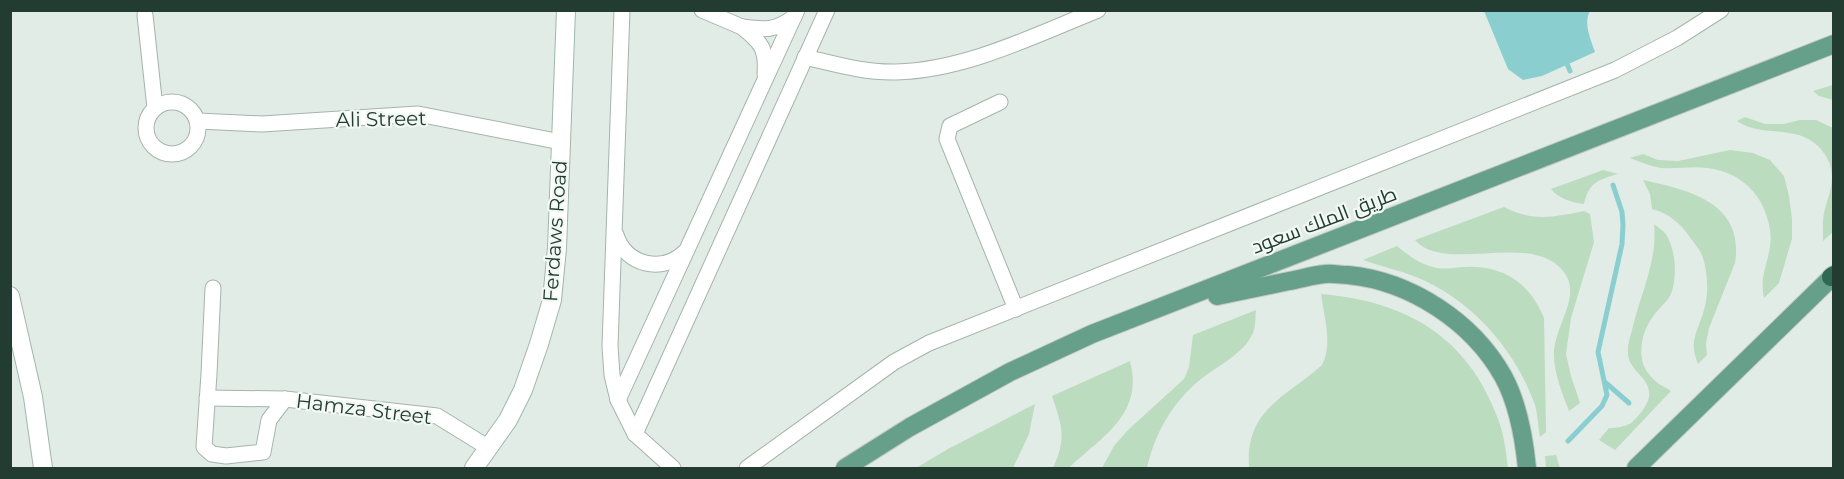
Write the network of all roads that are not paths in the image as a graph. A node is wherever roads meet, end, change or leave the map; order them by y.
1 (566, 10) edge
2 (622, 10) edge
3 (702, 10) edge
4 (827, 10) edge
5 (1098, 10) edge
6 (1721, 10) edge
7 (795, 14) edge
8 (146, 15) dead end
9 (742, 27) junction
10 (1833, 44) edge
11 (805, 57) junction
12 (765, 80) junction
13 (999, 102) dead end
14 (156, 108) junction
15 (198, 121) junction
16 (561, 142) junction
17 (614, 229) junction
18 (687, 250) junction
19 (1833, 276) edge
20 (213, 288) dead end
21 (10, 296) edge
22 (1167, 306) junction
23 (1016, 309) junction
24 (207, 398) junction
25 (285, 399) junction
26 (618, 400) junction
27 (635, 434) junction
28 (489, 448) junction
29 (43, 468) edge
30 (474, 468) edge
31 (673, 468) edge
32 (747, 468) edge
33 (845, 468) edge
34 (1527, 468) edge
35 (1636, 468) edge

1 - 16 street, Ferdaws Road
2 - 17 street
3 - 9 street
4 - 11 street
5 - 11 street
6 - 23 street
7 - 9 street
7 - 12 street
8 - 14 street
9 - 12 street
10 - 22 main road, طريق الملك سعود
11 - 27 street
12 - 18 street
13 - 23 street
14 - 15 street
14 - 15 street
15 - 16 street, Ali Street
16 - 28 street, Ferdaws Road
17 - 18 street
17 - 26 street
18 - 26 street
19 - 35 main road
20 - 24 street
21 - 29 street
22 - 33 main road, طريق الملك سعود
22 - 34 main road
23 - 32 street
24 - 25 street, Hamza Street
24 - 25 street
25 - 28 street, Hamza Street
26 - 27 street
27 - 31 street
28 - 30 street, Ferdaws Road

